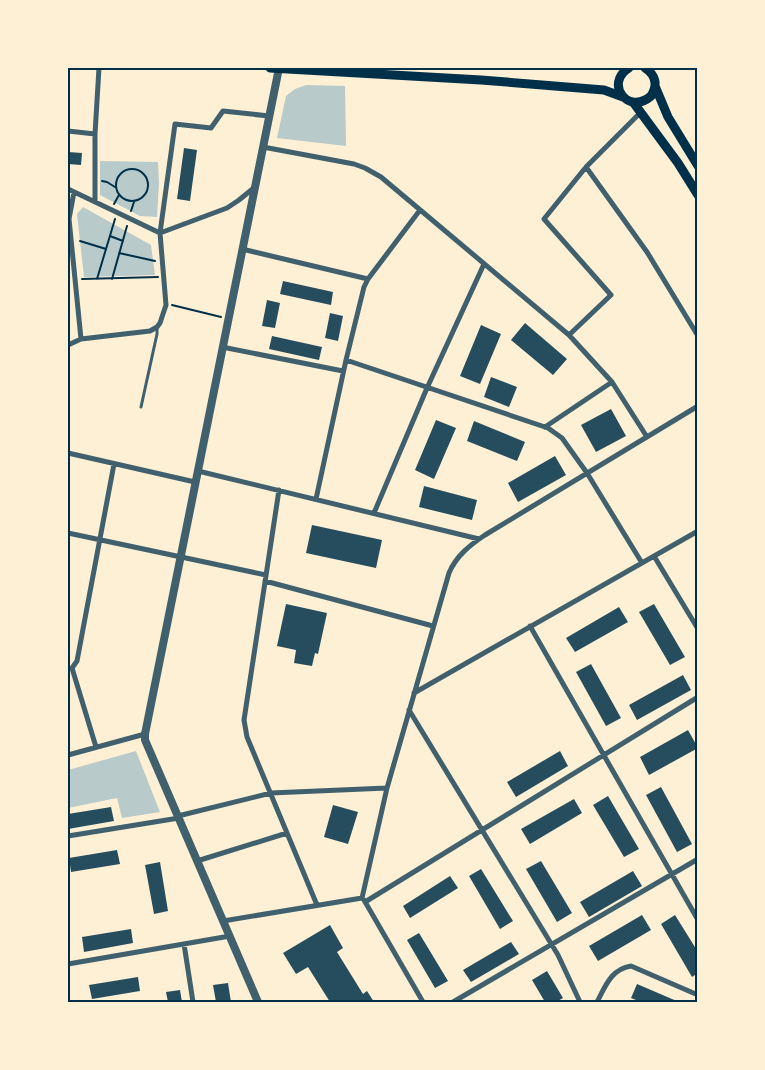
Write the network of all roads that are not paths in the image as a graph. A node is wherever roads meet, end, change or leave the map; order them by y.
1 (99, 68) edge
2 (270, 68) edge
3 (279, 68) edge
4 (627, 68) edge
5 (645, 68) edge
6 (654, 72) edge
7 (655, 86) junction
8 (624, 97) junction
9 (632, 102) junction
10 (641, 112) junction
11 (269, 116) junction
12 (68, 131) edge
13 (95, 134) junction
14 (263, 147) junction
15 (698, 166) edge
16 (586, 167) junction
17 (255, 187) junction
18 (68, 189) edge
19 (74, 192) junction
20 (698, 195) edge
21 (95, 202) junction
22 (420, 210) junction
23 (160, 233) junction
24 (242, 249) junction
25 (484, 264) junction
26 (368, 279) junction
27 (157, 327) junction
28 (568, 335) junction
29 (698, 336) edge
30 (81, 339) junction
31 (68, 345) edge
32 (222, 347) junction
33 (346, 360) junction
34 (343, 370) junction
35 (612, 382) junction
36 (427, 388) junction
37 (698, 406) edge
38 (141, 407) dead end
39 (545, 427) junction
40 (647, 437) junction
41 (68, 453) edge
42 (114, 464) junction
43 (198, 471) junction
44 (587, 473) junction
45 (195, 482) junction
46 (279, 490) junction
47 (316, 500) junction
48 (374, 514) junction
49 (698, 531) edge
50 (68, 533) edge
51 (479, 539) junction
52 (100, 540) junction
53 (654, 556) junction
54 (180, 557) junction
55 (642, 563) junction
56 (266, 578) junction
57 (433, 626) junction
58 (530, 626) junction
59 (698, 629) edge
60 (70, 670) edge
61 (414, 693) junction
62 (698, 697) edge
63 (409, 710) junction
64 (145, 734) junction
65 (96, 747) junction
66 (68, 755) edge
67 (604, 755) junction
68 (387, 788) junction
69 (271, 793) junction
70 (178, 817) junction
71 (482, 830) junction
72 (287, 833) junction
73 (68, 836) edge
74 (698, 859) edge
75 (197, 861) junction
76 (672, 874) junction
77 (364, 900) junction
78 (317, 905) junction
79 (223, 920) junction
80 (698, 920) edge
81 (230, 936) junction
82 (184, 944) junction
83 (551, 945) junction
84 (68, 964) edge
85 (698, 995) edge
86 (194, 1002) edge
87 (258, 1002) edge
88 (423, 1002) edge
89 (453, 1002) edge
90 (580, 1002) edge
91 (597, 1002) edge

1 - 13 street
2 - 3 main road
3 - 8 main road
3 - 11 street
4 - 8 main road
5 - 6 main road
6 - 7 main road
7 - 9 main road
7 - 15 main road
8 - 9 main road
9 - 10 main road
10 - 16 street
10 - 20 main road
11 - 14 street
11 - 23 street
12 - 13 street
13 - 21 street
14 - 17 street
14 - 22 street
16 - 28 street
16 - 29 street
17 - 23 street
17 - 24 street
18 - 19 street
19 - 21 street
19 - 30 street
21 - 23 street
22 - 25 street
22 - 26 street
23 - 27 street
24 - 26 street
24 - 32 street
25 - 28 street
25 - 36 street
26 - 33 street
27 - 30 street
27 - 38 lane
28 - 35 street
30 - 31 street
32 - 34 street
32 - 43 street
33 - 34 street
33 - 36 street
34 - 47 street
35 - 39 street
35 - 40 street
36 - 39 street
36 - 48 street
37 - 40 street
39 - 44 street
40 - 44 street
41 - 42 street
42 - 45 street
42 - 52 street
43 - 45 street
43 - 46 street
44 - 51 street
44 - 55 street
45 - 54 street
46 - 47 street
46 - 56 street
47 - 48 street
48 - 51 street
49 - 53 street
50 - 52 street
51 - 57 street
52 - 54 street
52 - 60 street
53 - 55 street
53 - 59 street
54 - 56 street
54 - 64 street
55 - 58 street
56 - 57 street
56 - 69 street
57 - 61 street
58 - 61 street
58 - 67 street
60 - 65 street
61 - 63 street
62 - 67 street
63 - 68 street
63 - 71 street
64 - 65 street
64 - 70 street
65 - 66 street
67 - 71 street
67 - 76 street
68 - 69 street
68 - 77 street
69 - 70 street
69 - 72 street
70 - 73 street
70 - 75 street
71 - 77 street
71 - 83 street
72 - 75 street
72 - 78 street
74 - 76 street
75 - 79 street
76 - 80 street
76 - 83 street
77 - 78 street
77 - 88 street
78 - 79 street
79 - 81 street
81 - 82 street
81 - 87 street
82 - 84 street
82 - 86 street
83 - 89 street
83 - 90 street
85 - 91 street

